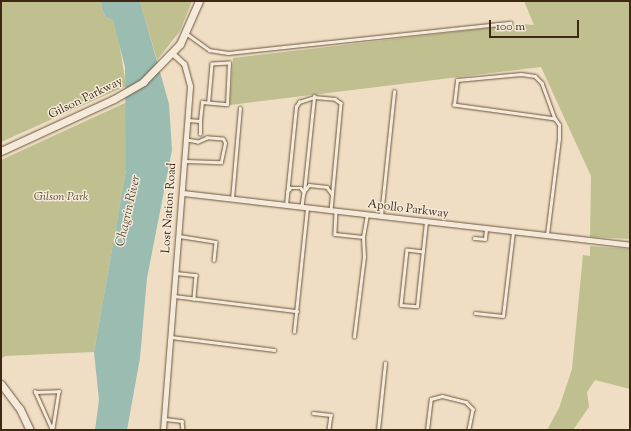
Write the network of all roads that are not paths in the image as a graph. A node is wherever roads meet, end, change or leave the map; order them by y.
1 (199, 1) edge
2 (510, 23) dead end
3 (185, 33) junction
4 (172, 53) junction
5 (394, 92) dead end
6 (314, 97) junction
7 (208, 102) junction
8 (240, 108) dead end
9 (555, 119) junction
10 (188, 120) junction
11 (200, 121) junction
12 (200, 134) dead end
13 (186, 140) junction
14 (1, 151) edge
15 (185, 161) junction
16 (304, 192) junction
17 (183, 193) junction
18 (286, 193) junction
19 (332, 195) junction
20 (232, 199) junction
21 (286, 205) junction
22 (305, 208) junction
23 (333, 211) junction
24 (367, 215) junction
25 (381, 216) junction
26 (426, 222) junction
27 (486, 229) junction
28 (513, 232) junction
29 (179, 236) junction
30 (547, 236) junction
31 (363, 237) junction
32 (474, 238) dead end
33 (630, 245) edge
34 (422, 252) junction
35 (214, 260) dead end
36 (176, 273) junction
37 (174, 296) junction
38 (194, 299) junction
39 (297, 311) junction
40 (475, 313) dead end
41 (294, 332) dead end
42 (171, 337) junction
43 (354, 337) dead end
44 (274, 350) dead end
45 (385, 363) dead end
46 (1, 384) edge
47 (313, 413) dead end
48 (164, 419) junction
49 (30, 430) edge
50 (52, 430) edge
51 (163, 430) edge
52 (183, 430) edge
53 (329, 430) edge
54 (378, 430) edge
55 (427, 430) edge
56 (469, 430) edge

1 - 3 street
2 - 3 lane
3 - 4 street
4 - 10 street, Lost Nation Road
4 - 14 street, Gilson Parkway
5 - 25 lane
6 - 16 lane
6 - 18 lane
6 - 19 lane
7 - 7 lane
7 - 11 lane
8 - 20 lane
9 - 9 lane
9 - 30 lane
10 - 11 lane
10 - 13 street, Lost Nation Road
11 - 12 lane
13 - 15 street, Lost Nation Road
13 - 15 lane
15 - 17 street, Lost Nation Road
16 - 18 lane
16 - 19 lane
16 - 22 lane
17 - 20 street, Apollo Parkway
17 - 29 street, Lost Nation Road
18 - 21 lane
19 - 23 lane
20 - 21 street, Apollo Parkway
21 - 22 street, Apollo Parkway
22 - 23 street, Apollo Parkway
22 - 39 lane
23 - 24 street, Apollo Parkway
23 - 31 lane
24 - 25 street, Apollo Parkway
24 - 31 lane
25 - 26 street, Apollo Parkway
26 - 27 street, Apollo Parkway
26 - 34 lane
27 - 28 street, Apollo Parkway
27 - 32 lane
28 - 30 street, Apollo Parkway
28 - 40 lane
29 - 35 lane
29 - 36 street, Lost Nation Road
30 - 33 street, Apollo Parkway
31 - 43 lane
34 - 34 lane
36 - 37 street, Lost Nation Road
36 - 38 lane
37 - 38 lane
37 - 42 street, Lost Nation Road
38 - 39 lane
39 - 41 lane
42 - 44 lane
42 - 48 street, Lost Nation Road
45 - 54 lane
46 - 49 street
47 - 53 lane
48 - 51 street, Lost Nation Road
48 - 52 lane
50 - 50 lane
55 - 56 lane

